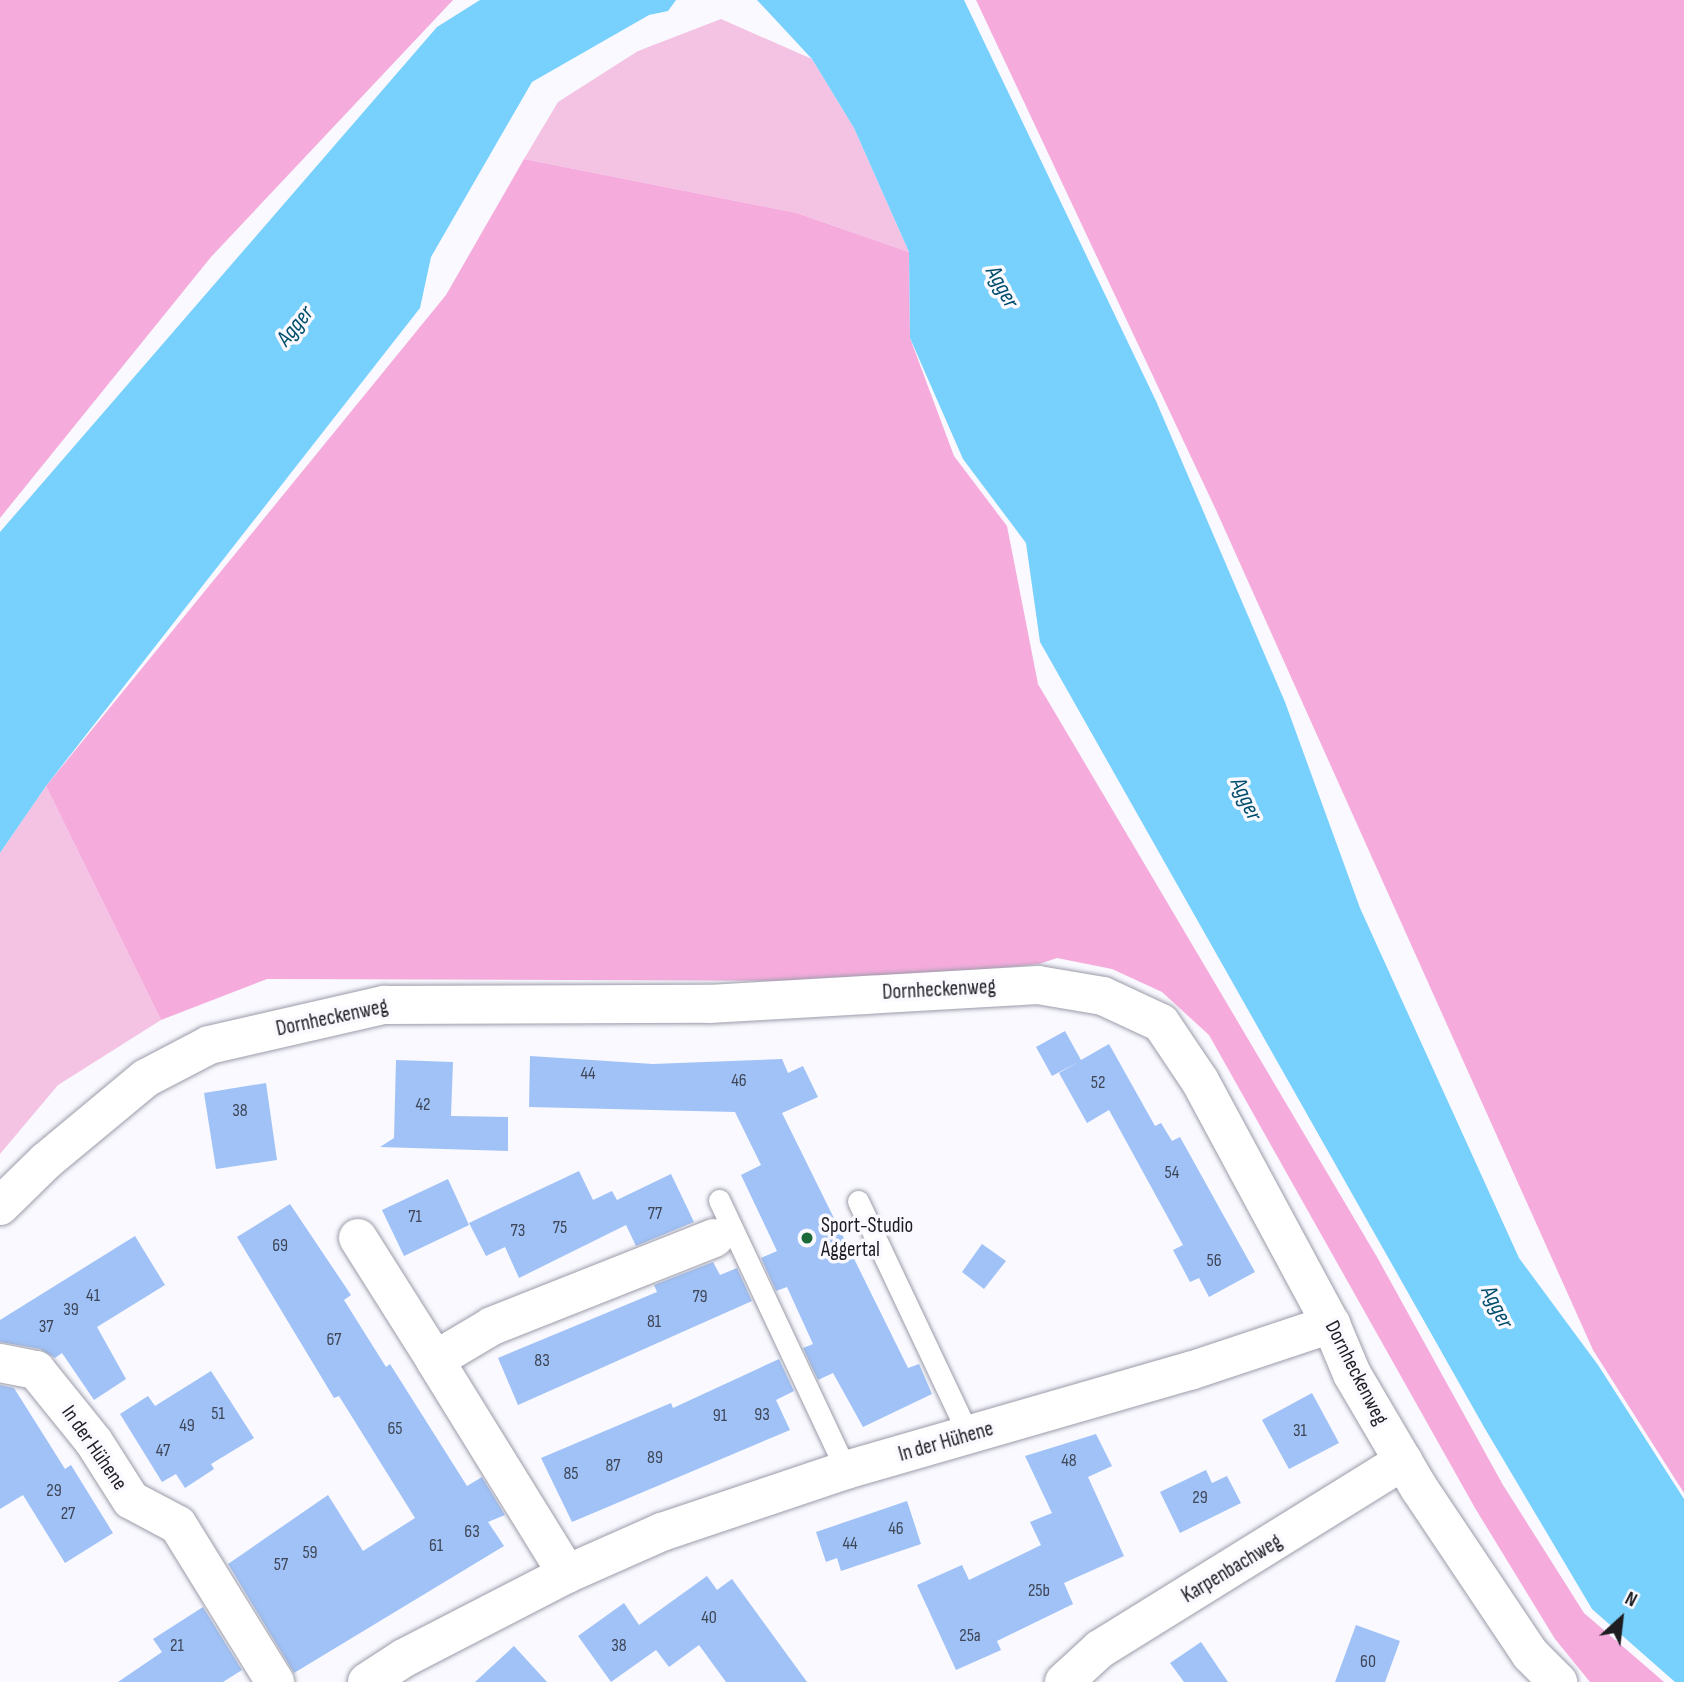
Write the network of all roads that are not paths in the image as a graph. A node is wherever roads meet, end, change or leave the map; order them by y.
1 (719, 1200) dead end
2 (858, 1202) dead end
3 (0, 1206) edge
4 (358, 1238) dead end
5 (714, 1238) dead end
6 (1331, 1324) junction
7 (435, 1360) junction
8 (0, 1363) edge
9 (969, 1436) junction
10 (1403, 1461) junction
11 (846, 1470) junction
12 (567, 1574) junction
13 (275, 1682) edge
14 (367, 1682) edge
15 (1064, 1682) edge
16 (1558, 1682) edge

1 - 11 lane
2 - 9 lane
3 - 6 street, Dornheckenweg
4 - 7 street
5 - 7 street
6 - 9 street, In der Hühene
6 - 10 street, Dornheckenweg
7 - 12 street
8 - 13 street, In der Hühene
9 - 11 street, In der Hühene
10 - 15 street, Karpenbachweg
10 - 16 street, Dornheckenweg
11 - 12 street, In der Hühene
12 - 14 street, In der Hühene

